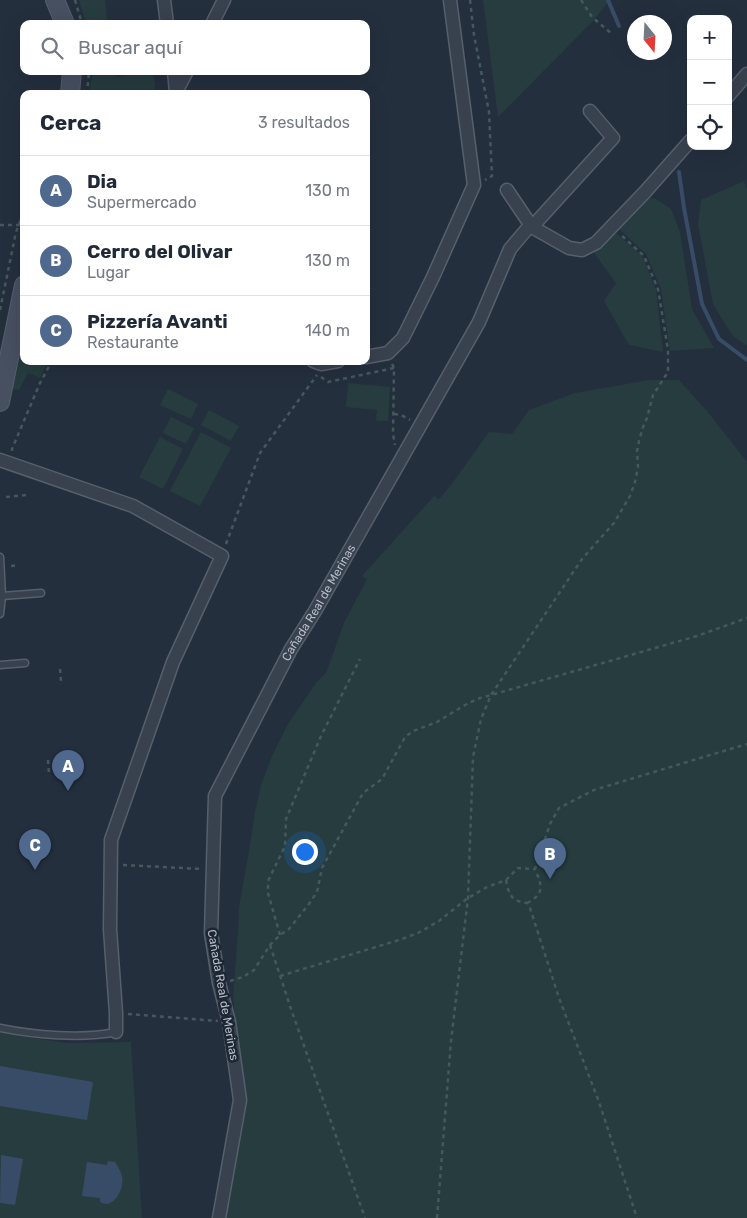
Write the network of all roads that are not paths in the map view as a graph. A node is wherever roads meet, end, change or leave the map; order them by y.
1 (55, 0) edge
2 (164, 0) edge
3 (224, 0) edge
4 (450, 0) edge
5 (63, 20) edge
6 (167, 20) edge
7 (214, 20) edge
8 (747, 74) edge
9 (72, 75) edge
10 (174, 75) edge
11 (185, 75) edge
12 (70, 90) edge
13 (176, 90) edge
14 (178, 90) edge
15 (732, 91) edge
16 (590, 112) dead end
17 (687, 145) edge
18 (506, 190) dead end
19 (532, 227) junction
20 (20, 312) edge
21 (370, 356) edge
22 (0, 402) edge
23 (0, 460) edge
24 (0, 557) edge
25 (41, 593) dead end
26 (2, 596) junction
27 (0, 614) edge
28 (25, 663) dead end
29 (0, 665) edge
30 (0, 1028) edge
31 (116, 1032) joint
32 (219, 1218) edge

1 - 5 street
2 - 6 street
3 - 7 street
4 - 21 street
8 - 15 street
9 - 12 street
10 - 13 street
11 - 14 street
16 - 19 street, Cañada Real de Merinas
17 - 19 street
18 - 19 street
19 - 32 street, Cañada Real de Merinas
20 - 22 street
23 - 31 street
24 - 26 lane
25 - 26 lane
26 - 27 lane
28 - 29 lane
30 - 31 lane

